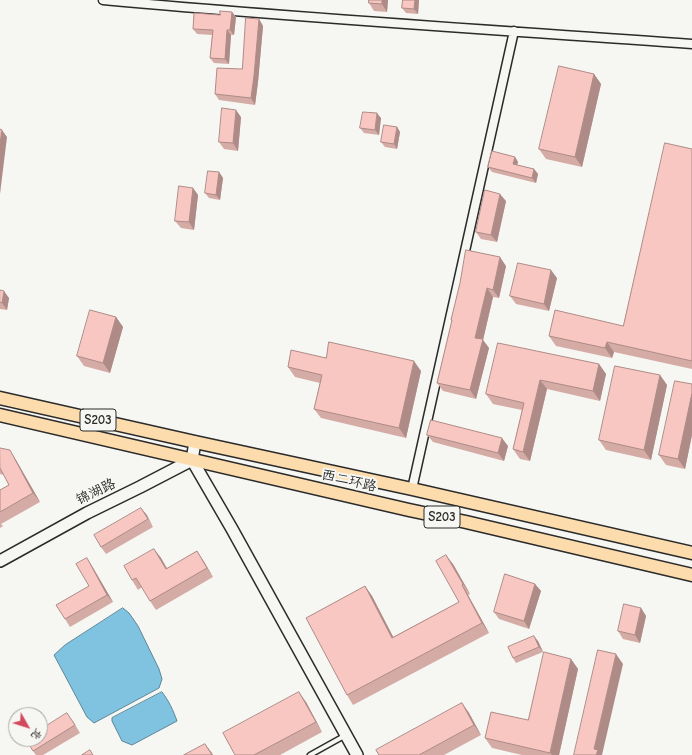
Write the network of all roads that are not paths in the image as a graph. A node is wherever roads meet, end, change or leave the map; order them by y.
1 (103, 0) edge
2 (514, 31) junction
3 (692, 44) edge
4 (0, 398) edge
5 (0, 415) edge
6 (195, 442) junction
7 (192, 460) junction
8 (412, 489) junction
9 (409, 510) junction
10 (692, 553) edge
11 (0, 561) edge
12 (692, 575) edge
13 (346, 735) junction
14 (310, 755) edge
15 (357, 755) edge

1 - 2 street
2 - 3 street
2 - 8 street
4 - 6 main road, 西二环路 / S203
5 - 7 main road, 西二环路 / S203
6 - 7 street
6 - 8 main road, 西二环路 / S203
7 - 9 main road, 西二环路 / S203
7 - 11 street, 锦湖路
7 - 13 street
8 - 9 main road
8 - 10 main road, 西二环路 / S203
9 - 12 main road, 西二环路 / S203
13 - 14 lane
13 - 15 street

